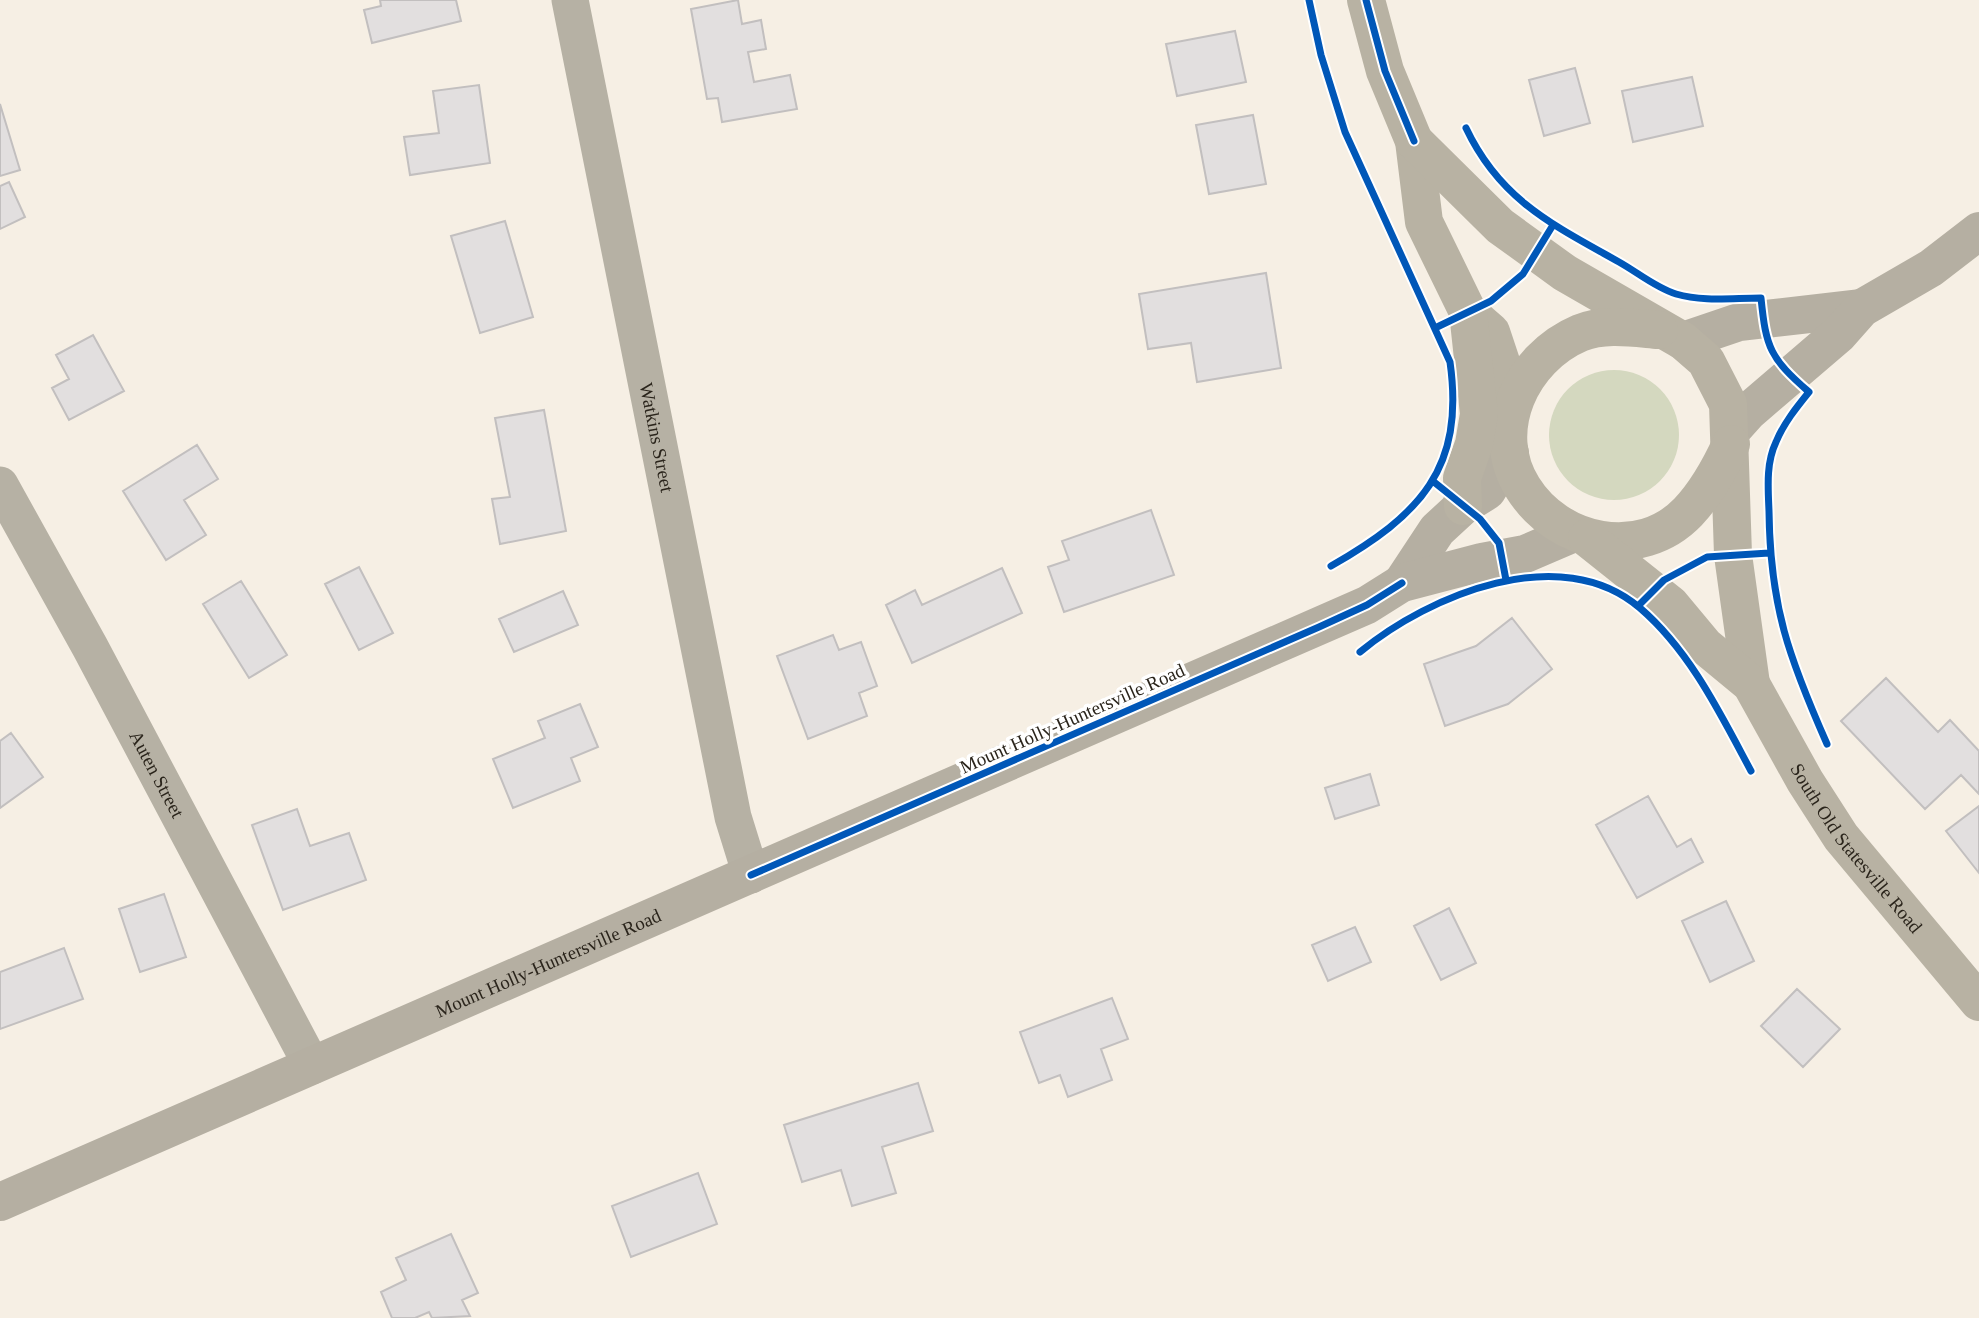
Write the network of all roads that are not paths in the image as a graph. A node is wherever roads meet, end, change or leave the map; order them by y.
1 (570, 0) edge
2 (1366, 0) edge
3 (1414, 141) junction
4 (1979, 231) edge
5 (1862, 308) junction
6 (1468, 312) junction
7 (1676, 336) junction
8 (1514, 401) junction
9 (1731, 438) junction
10 (1510, 453) junction
11 (0, 485) edge
12 (1463, 506) junction
13 (1581, 536) junction
14 (1402, 583) junction
15 (1751, 684) junction
16 (751, 875) junction
17 (1979, 1002) edge
18 (312, 1066) junction
19 (0, 1202) edge

1 - 16 street, Watkins Street
2 - 3 main road
3 - 6 main road
3 - 7 main road
4 - 5 main road
5 - 7 main road
5 - 9 main road
6 - 8 main road
6 - 12 main road
7 - 8 main road
7 - 9 main road
8 - 10 main road
9 - 13 main road
9 - 15 main road, South Old Statesville Road
10 - 12 main road, Mount Holly-Huntersville Road
10 - 13 main road
11 - 18 street, Auten Street
12 - 14 main road, Mount Holly-Huntersville Road
13 - 14 main road, Mount Holly-Huntersville Road
13 - 15 main road, South Old Statesville Road
14 - 16 main road, Mount Holly-Huntersville Road
15 - 17 main road, South Old Statesville Road
16 - 18 main road, Mount Holly-Huntersville Road
18 - 19 main road, Mount Holly-Huntersville Road

